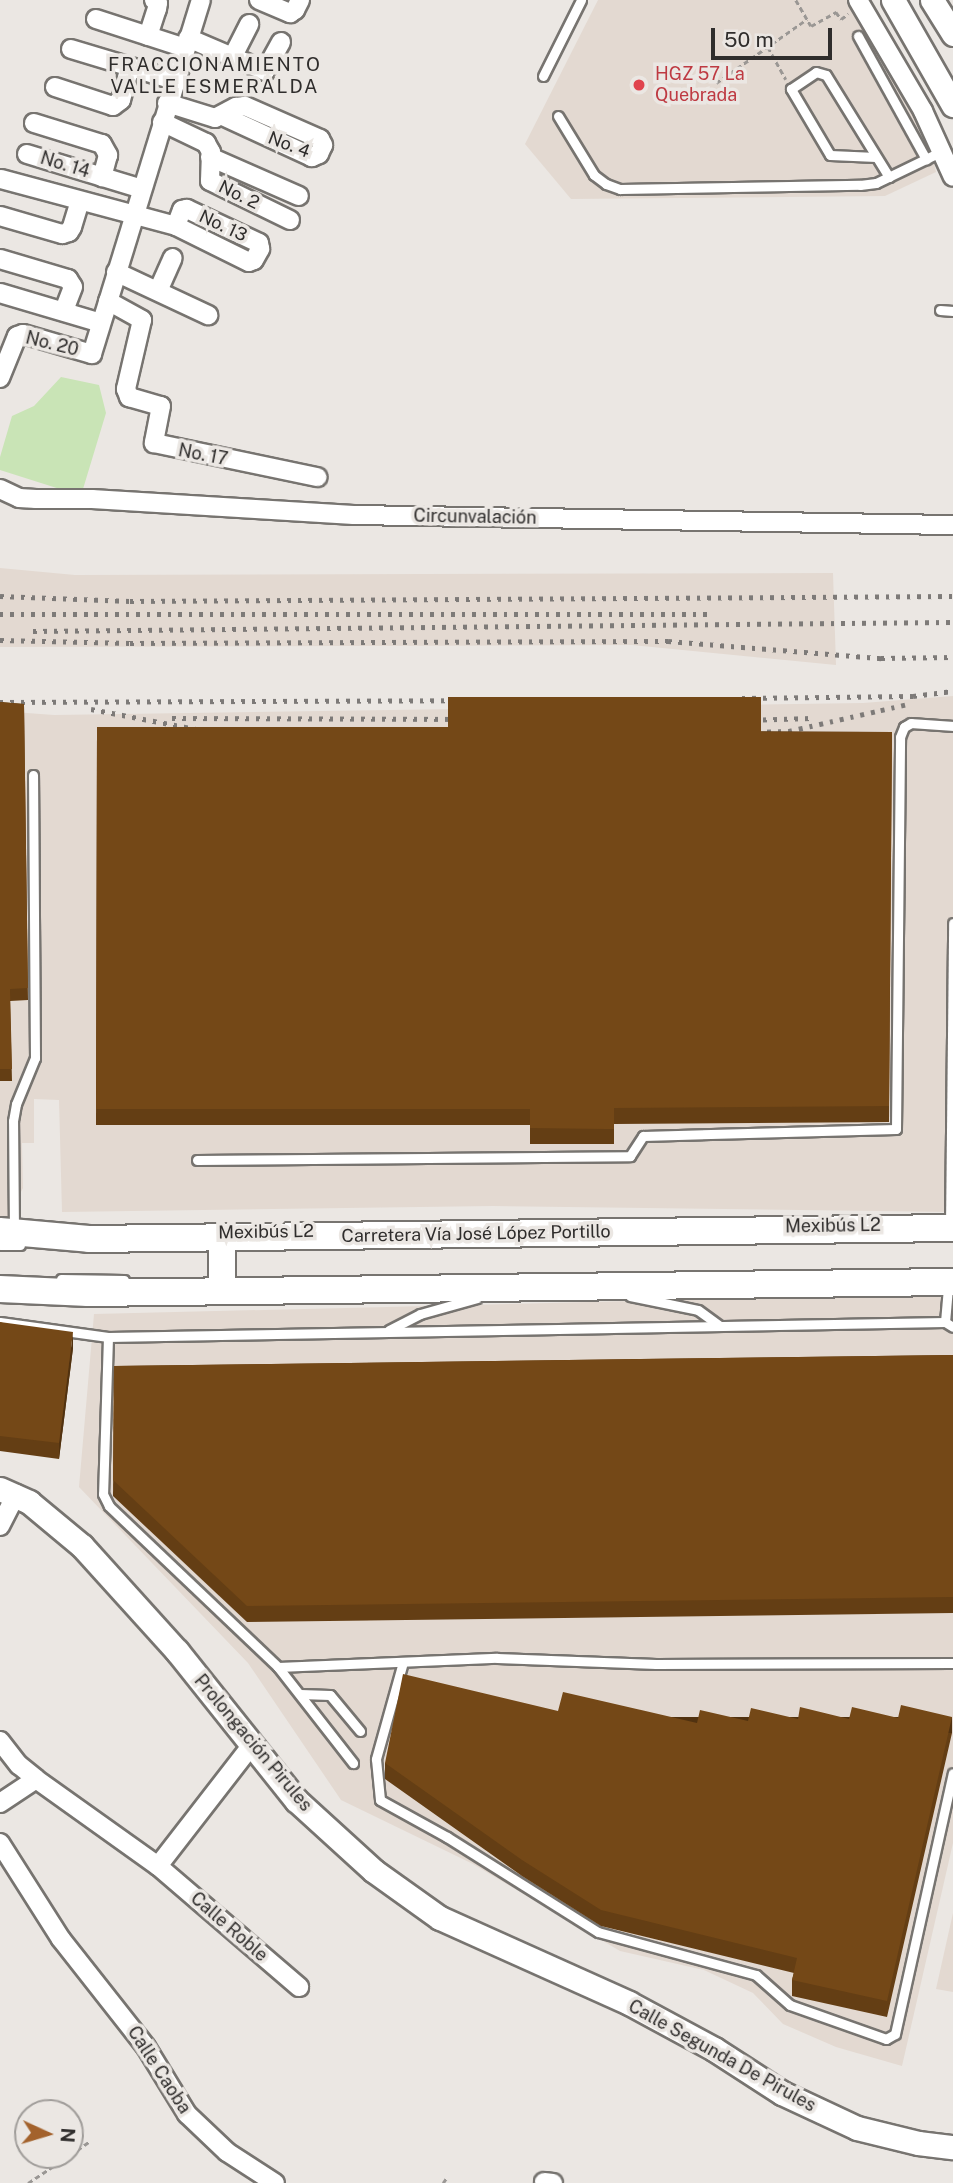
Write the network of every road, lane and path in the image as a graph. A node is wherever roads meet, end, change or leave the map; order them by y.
1 (153, 0) edge
2 (201, 0) edge
3 (259, 0) edge
4 (300, 0) edge
5 (581, 0) edge
6 (796, 0) edge
7 (892, 0) edge
8 (932, 0) edge
9 (860, 3) edge
10 (96, 19) dead end
11 (807, 19) junction
12 (249, 24) dead end
13 (953, 34) edge
14 (148, 36) junction
15 (858, 36) dead end
16 (281, 42) dead end
17 (187, 43) junction
18 (768, 47) junction
19 (71, 50) dead end
20 (232, 58) junction
21 (130, 67) junction
22 (543, 76) dead end
23 (174, 80) junction
24 (716, 83) dead end
25 (55, 88) dead end
26 (791, 89) junction
27 (167, 103) junction
28 (953, 105) edge
29 (223, 116) junction
30 (558, 116) dead end
31 (162, 122) junction
32 (34, 123) dead end
33 (27, 154) dead end
34 (933, 156) junction
35 (210, 157) junction
36 (877, 157) junction
37 (102, 177) junction
38 (889, 177) junction
39 (953, 177) edge
40 (1, 179) edge
41 (142, 189) junction
42 (299, 196) dead end
43 (80, 201) junction
44 (134, 215) junction
45 (0, 216) edge
46 (290, 220) dead end
47 (176, 226) dead end
48 (173, 258) dead end
49 (0, 259) edge
50 (116, 272) junction
51 (158, 292) junction
52 (0, 293) edge
53 (108, 301) junction
54 (940, 310) dead end
55 (953, 311) edge
56 (64, 312) junction
57 (208, 315) dead end
58 (101, 323) junction
59 (0, 378) edge
60 (317, 477) dead end
61 (0, 489) edge
62 (953, 524) edge
63 (953, 726) edge
64 (33, 775) dead end
65 (953, 923) edge
66 (197, 1160) dead end
67 (951, 1228) edge
68 (5, 1236) edge
69 (222, 1243) junction
70 (37, 1246) dead end
71 (49, 1247) dead end
72 (346, 1247) dead end
73 (0, 1279) edge
74 (55, 1279) dead end
75 (952, 1279) edge
76 (139, 1280) dead end
77 (194, 1280) dead end
78 (7, 1284) edge
79 (222, 1286) junction
80 (595, 1286) junction
81 (510, 1287) junction
82 (0, 1322) edge
83 (949, 1325) edge
84 (720, 1326) junction
85 (384, 1332) junction
86 (108, 1337) junction
87 (8, 1492) edge
88 (0, 1525) edge
89 (403, 1662) junction
90 (953, 1663) edge
91 (278, 1667) junction
92 (300, 1694) junction
93 (360, 1731) dead end
94 (0, 1741) edge
95 (253, 1745) junction
96 (353, 1763) dead end
97 (953, 1773) edge
98 (36, 1779) junction
99 (0, 1803) edge
100 (0, 1843) edge
101 (158, 1866) junction
102 (534, 1963) joint
103 (299, 1987) dead end
104 (90, 2141) dead end
105 (84, 2145) edge
106 (953, 2147) edge
107 (49, 2169) edge
108 (447, 2177) dead end
109 (28, 2183) edge
110 (275, 2183) edge
111 (443, 2183) edge

1 - 14 street
2 - 17 street
3 - 4 street
5 - 22 lane
6 - 11 path
7 - 28 main road
8 - 13 main road
9 - 11 path
9 - 34 street
10 - 14 street
11 - 18 path
12 - 20 street
14 - 17 street
15 - 34 lane
16 - 20 street
17 - 20 street
17 - 23 street
18 - 24 path
18 - 26 path
19 - 21 street
21 - 23 street
21 - 25 street
23 - 27 street
26 - 36 lane
26 - 36 lane
27 - 29 street, No. 4
27 - 31 street
29 - 29 street, No. 4
30 - 38 lane
31 - 35 street, No. 2
31 - 41 street
32 - 37 street, No. 14
33 - 37 street, No. 14
34 - 38 lane
34 - 39 street
35 - 42 street, No. 2
35 - 46 street, No. 2
36 - 38 lane
37 - 41 street, No. 14
40 - 43 street, No. 13
41 - 44 street
43 - 44 street, No. 13
43 - 45 street
44 - 47 street, No. 13
44 - 50 street
48 - 51 street
49 - 56 street
50 - 51 street
50 - 53 street
51 - 57 street
52 - 56 street
53 - 58 street
53 - 60 street, No. 17
54 - 55 lane
56 - 58 street
58 - 59 street, No. 20
61 - 62 street, Circunvalación
63 - 66 lane
64 - 68 lane
65 - 67 lane
67 - 69 main road, Carretera Vía José López Portillo
68 - 69 main road, Carretera Vía José López Portillo
68 - 70 lane
69 - 71 lane, Mexibús L2
69 - 72 lane, Mexibús L2
69 - 79 main road
73 - 78 lane
74 - 76 lane
75 - 79 lane
75 - 80 main road
75 - 83 lane
77 - 79 lane
78 - 79 main road
79 - 81 main road
80 - 81 main road
80 - 84 lane
81 - 85 lane
82 - 86 lane
83 - 84 lane
84 - 85 lane
85 - 86 lane
86 - 91 lane
87 - 88 street
87 - 95 main road, Prolongación Pirules
89 - 90 lane
89 - 91 lane
89 - 97 lane
91 - 92 lane
92 - 93 lane
92 - 96 lane
94 - 98 street, Calle Roble
95 - 101 street
95 - 102 main road, Prolongación Pirules
98 - 99 street
98 - 101 street, Calle Roble
100 - 110 street, Calle Caoba
101 - 103 street, Calle Roble
102 - 106 main road, Calle Segunda De Pirules
104 - 105 path
107 - 109 path
108 - 111 path

